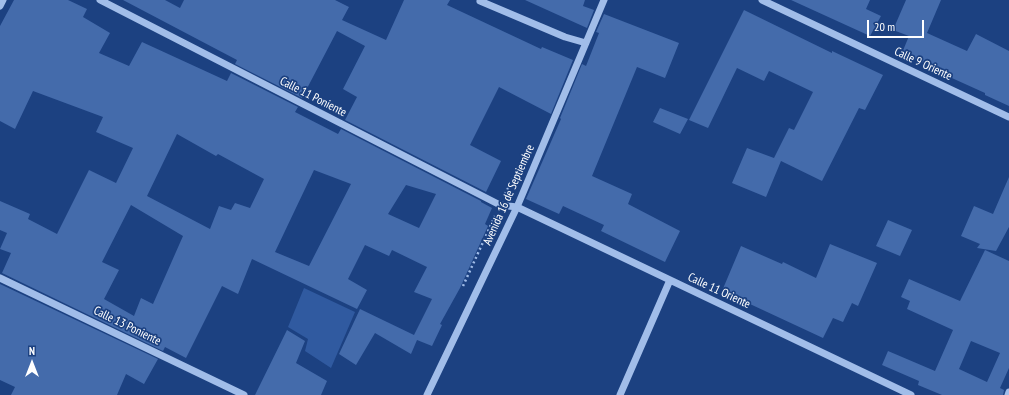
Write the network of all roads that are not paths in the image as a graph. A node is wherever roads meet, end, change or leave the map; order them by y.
1 (3, 0) edge
2 (100, 0) edge
3 (604, 0) edge
4 (762, 0) edge
5 (480, 1) dead end
6 (0, 6) edge
7 (586, 43) junction
8 (1009, 117) edge
9 (517, 207) junction
10 (0, 278) edge
11 (670, 280) junction
12 (1009, 392) edge
13 (244, 395) edge
14 (427, 395) edge
15 (620, 395) edge
16 (911, 395) edge
17 (1008, 395) edge

1 - 6 street
2 - 9 street, Calle 11 Poniente
3 - 7 street, Avenida 16 de Septiembre
4 - 8 street, Calle 9 Oriente
5 - 7 street
7 - 9 street, Avenida 16 de Septiembre
9 - 11 street, Calle 11 Oriente
9 - 14 street, Avenida 16 de Septiembre
10 - 13 street, Calle 13 Poniente
11 - 15 street
11 - 16 street, Calle 11 Oriente
12 - 17 street

